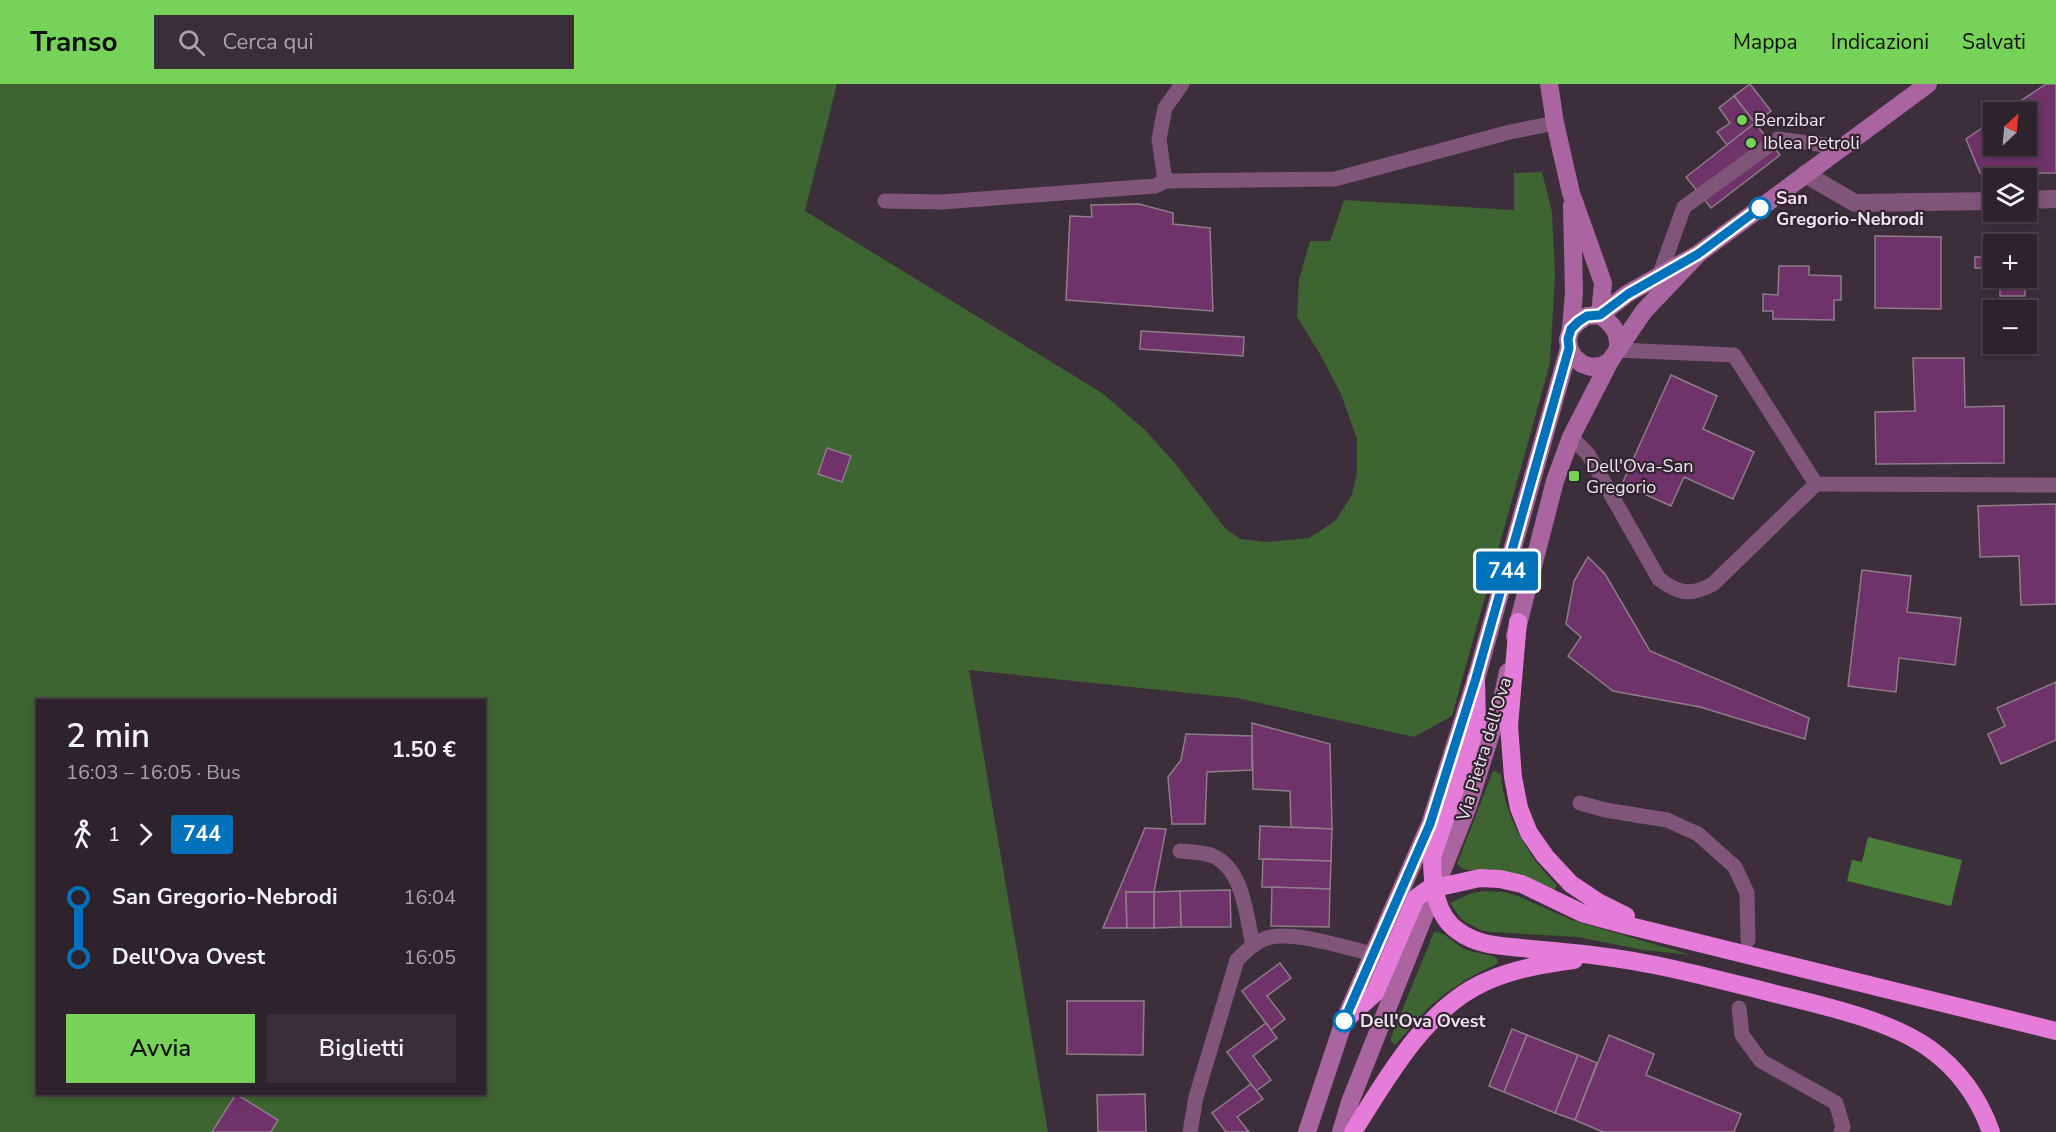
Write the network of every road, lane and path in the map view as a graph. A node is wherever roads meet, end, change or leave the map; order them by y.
1 (1182, 84) edge
2 (1549, 84) edge
3 (1928, 84) edge
4 (1555, 123) junction
5 (1841, 147) junction
6 (1804, 174) junction
7 (1165, 181) junction
8 (1572, 192) junction
9 (2037, 200) edge
10 (2056, 200) edge
11 (885, 201) dead end
12 (1983, 201) edge
13 (1698, 254) junction
14 (1659, 276) junction
15 (1600, 315) junction
16 (1571, 329) junction
17 (1569, 348) junction
18 (1615, 353) junction
19 (1571, 437) junction
20 (1816, 484) junction
21 (2056, 485) edge
22 (1518, 622) junction
23 (1476, 678) junction
24 (1580, 803) dead end
25 (1180, 850) dead end
26 (1435, 888) junction
27 (1675, 936) junction
28 (1749, 939) dead end
29 (1253, 945) junction
30 (1373, 954) junction
31 (1601, 956) junction
32 (1739, 1008) dead end
33 (1344, 1021) junction
34 (2056, 1031) edge
35 (1190, 1132) edge
36 (1307, 1132) edge
37 (1341, 1132) edge
38 (1353, 1132) edge
39 (1841, 1132) edge
40 (1990, 1132) edge

1 - 7 lane
2 - 4 main road
3 - 5 main road
4 - 7 lane
4 - 8 main road
5 - 6 main road
5 - 14 lane
6 - 12 street
6 - 13 main road
7 - 11 lane
8 - 15 main road
8 - 16 main road
9 - 10 street
13 - 14 main road
13 - 18 main road, Via Pietra dell'Ova
14 - 15 main road
15 - 16 main road
15 - 18 main road
16 - 17 main road
17 - 18 main road
17 - 23 main road, Via Pietra dell'Ova
18 - 19 main road, Via Pietra dell'Ova
18 - 20 lane
19 - 20 lane
19 - 22 main road, Via Pietra dell'Ova
20 - 21 lane
22 - 26 main road, Via Pietra dell'Ova
22 - 27 highway
23 - 26 highway
23 - 30 main road, Via Pietra dell'Ova
24 - 28 lane
25 - 29 lane
26 - 27 highway
26 - 31 highway
26 - 33 highway
26 - 37 main road, Via Pietra dell'Ova
27 - 34 highway
29 - 30 lane
29 - 35 lane
30 - 33 main road, Via Pietra dell'Ova
31 - 38 highway
31 - 40 highway
32 - 39 lane
33 - 36 main road, Via Pietra dell'Ova

